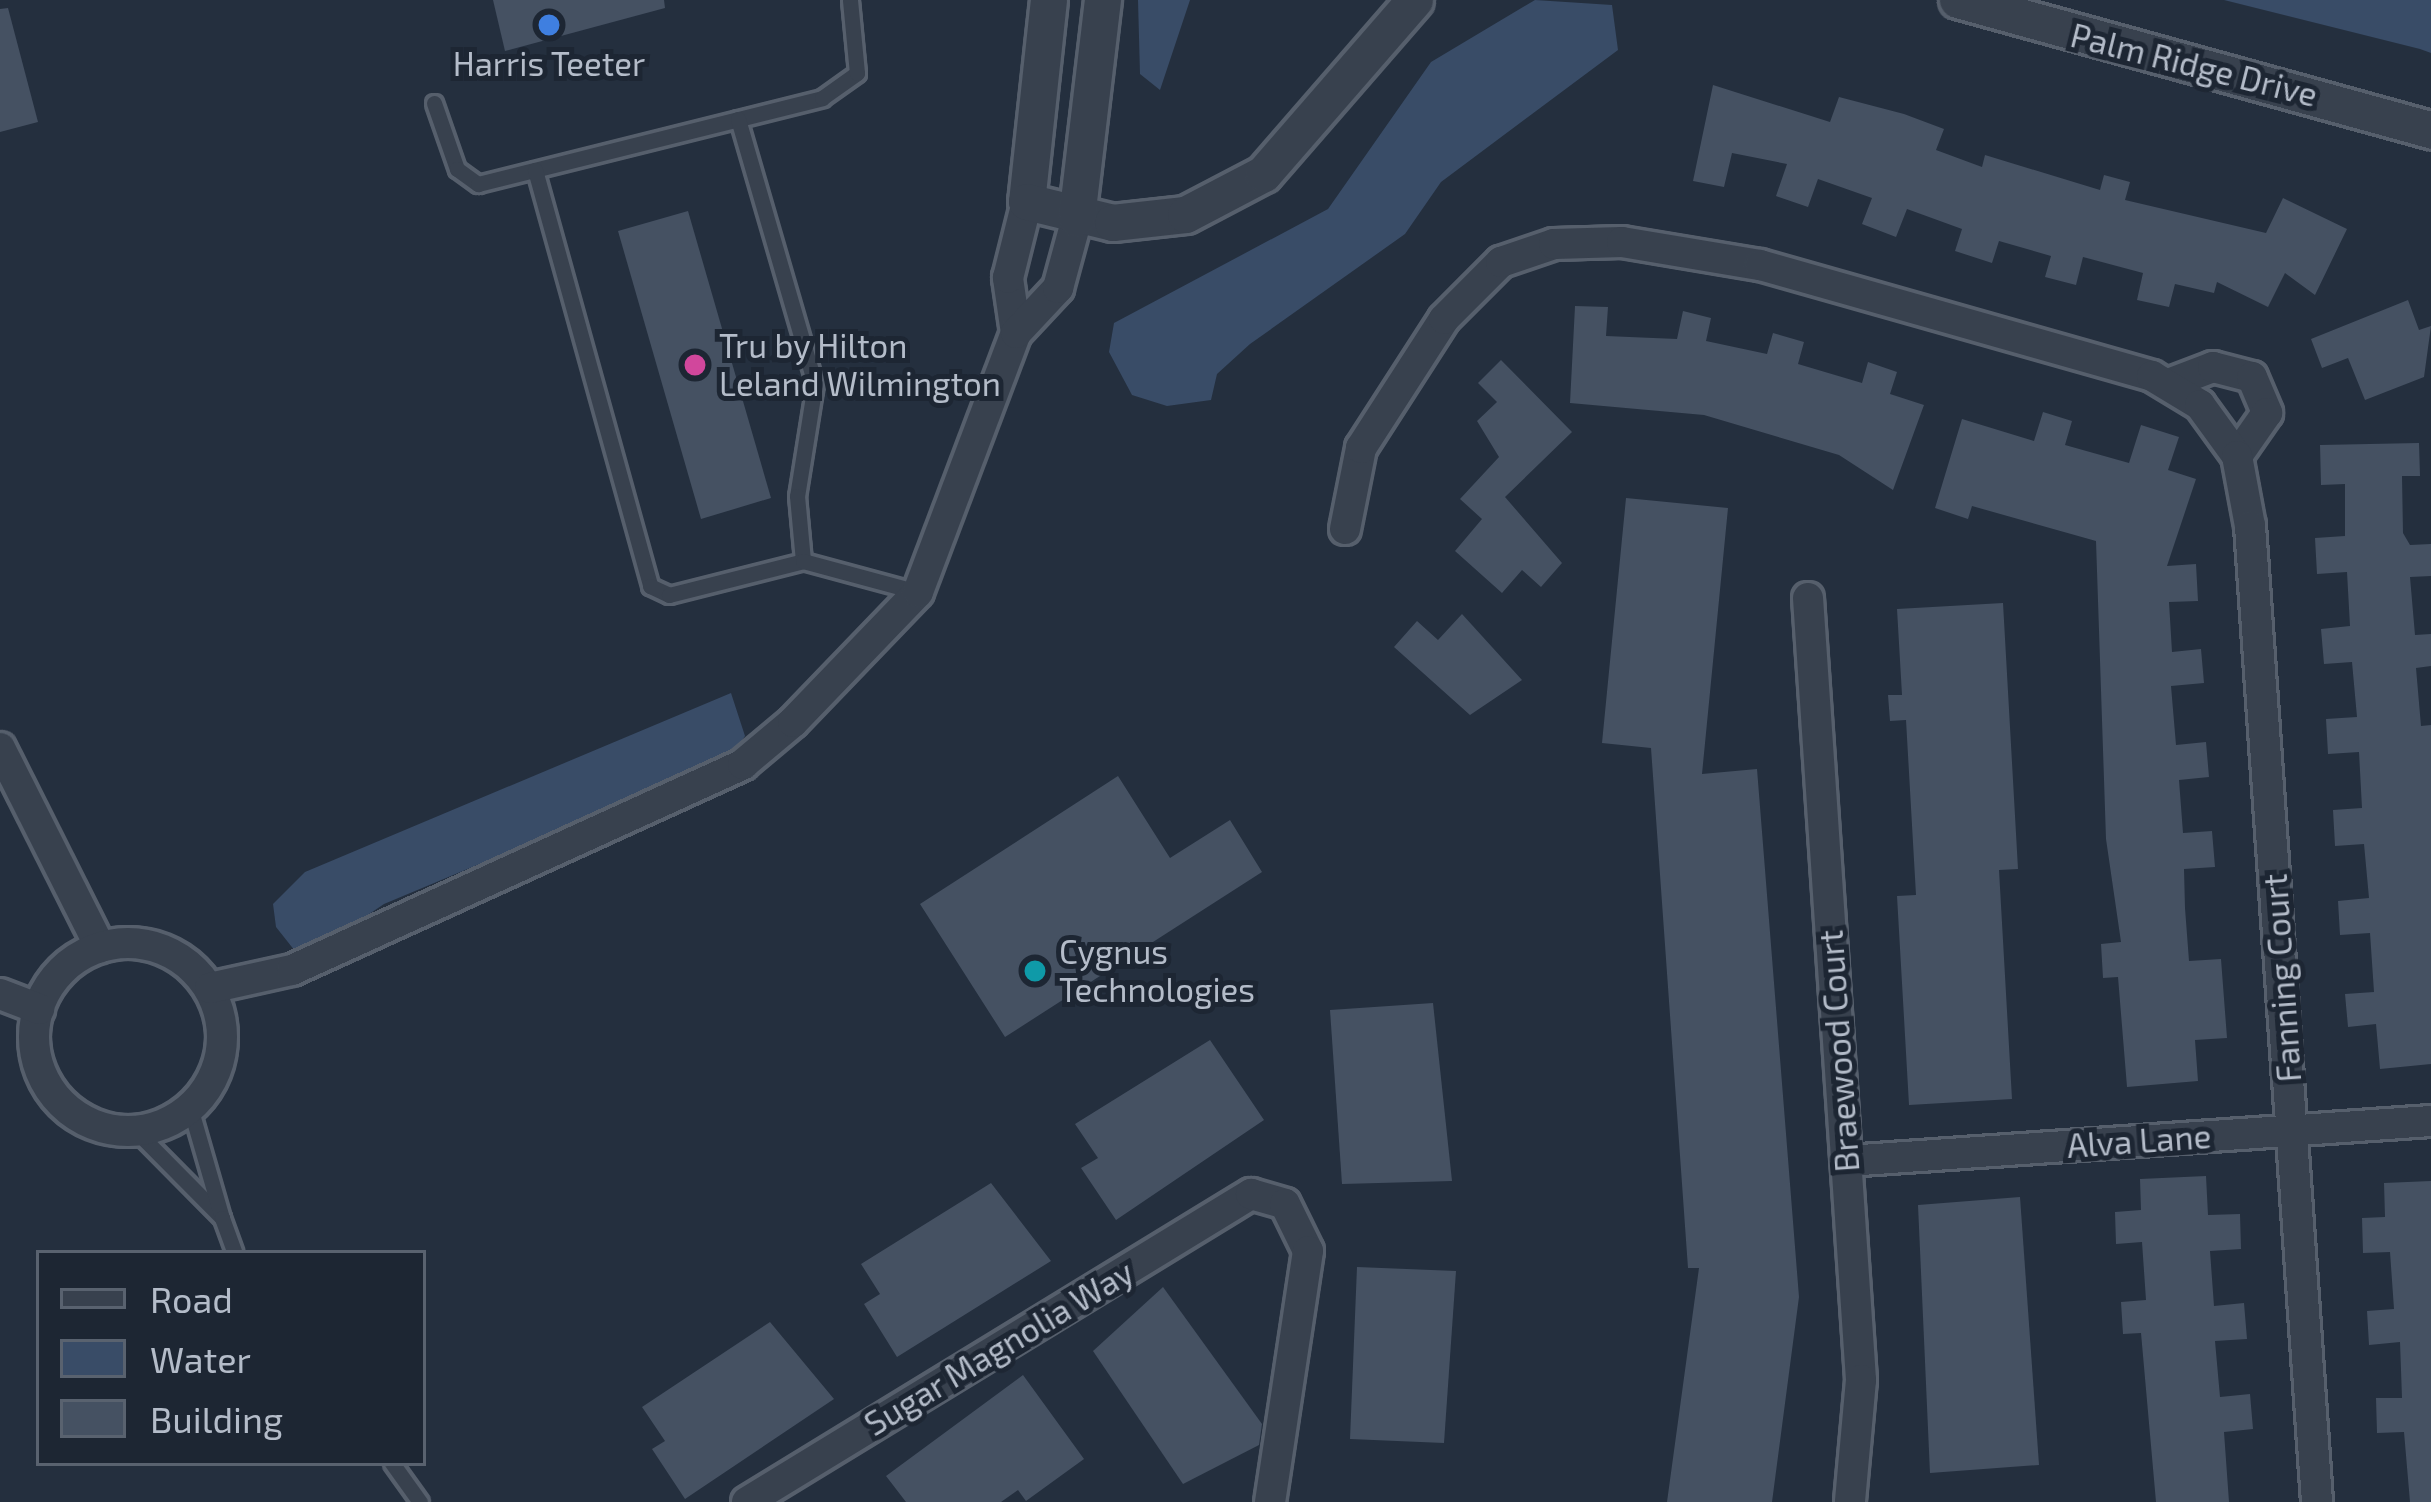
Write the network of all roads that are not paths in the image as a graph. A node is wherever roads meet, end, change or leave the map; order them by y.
1 (850, 0) edge
2 (1049, 0) edge
3 (1102, 0) edge
4 (1375, 0) edge
5 (1415, 0) edge
6 (1958, 0) edge
7 (1362, 54) junction
8 (434, 104) dead end
9 (738, 119) junction
10 (2431, 130) edge
11 (535, 170) junction
12 (1028, 202) junction
13 (1077, 218) junction
14 (1016, 333) junction
15 (2171, 383) junction
16 (2237, 456) junction
17 (1345, 529) dead end
18 (803, 561) junction
19 (918, 592) junction
20 (1808, 598) dead end
21 (0, 748) edge
22 (100, 947) junction
23 (210, 988) junction
24 (0, 994) edge
25 (38, 1009) junction
26 (190, 1107) junction
27 (2431, 1120) edge
28 (2292, 1130) junction
29 (137, 1132) junction
30 (1846, 1160) junction
31 (222, 1218) junction
32 (234, 1250) edge
33 (394, 1466) edge
34 (420, 1502) edge
35 (747, 1502) edge
36 (1270, 1502) edge
37 (1850, 1502) edge
38 (2317, 1502) edge

1 - 9 lane
2 - 12 street
3 - 13 street
4 - 7 street
5 - 7 street
6 - 10 street, Palm Ridge Drive
7 - 13 street
8 - 11 lane
9 - 11 lane
9 - 18 lane
11 - 18 lane
12 - 13 street
12 - 14 street
13 - 14 street
14 - 19 street
15 - 16 street
15 - 16 street
15 - 17 street
16 - 28 street, Fanning Court
18 - 19 lane
19 - 23 street
20 - 30 street, Braewood Court
21 - 22 street
22 - 23 street
22 - 25 street
23 - 26 street
24 - 25 street
25 - 29 street
26 - 29 street
26 - 31 lane
27 - 28 street, Alva Lane
28 - 30 street, Alva Lane
28 - 38 street, Fanning Court
29 - 31 lane
30 - 37 street, Braewood Court
31 - 32 lane
33 - 34 lane
35 - 36 street, Sugar Magnolia Way

